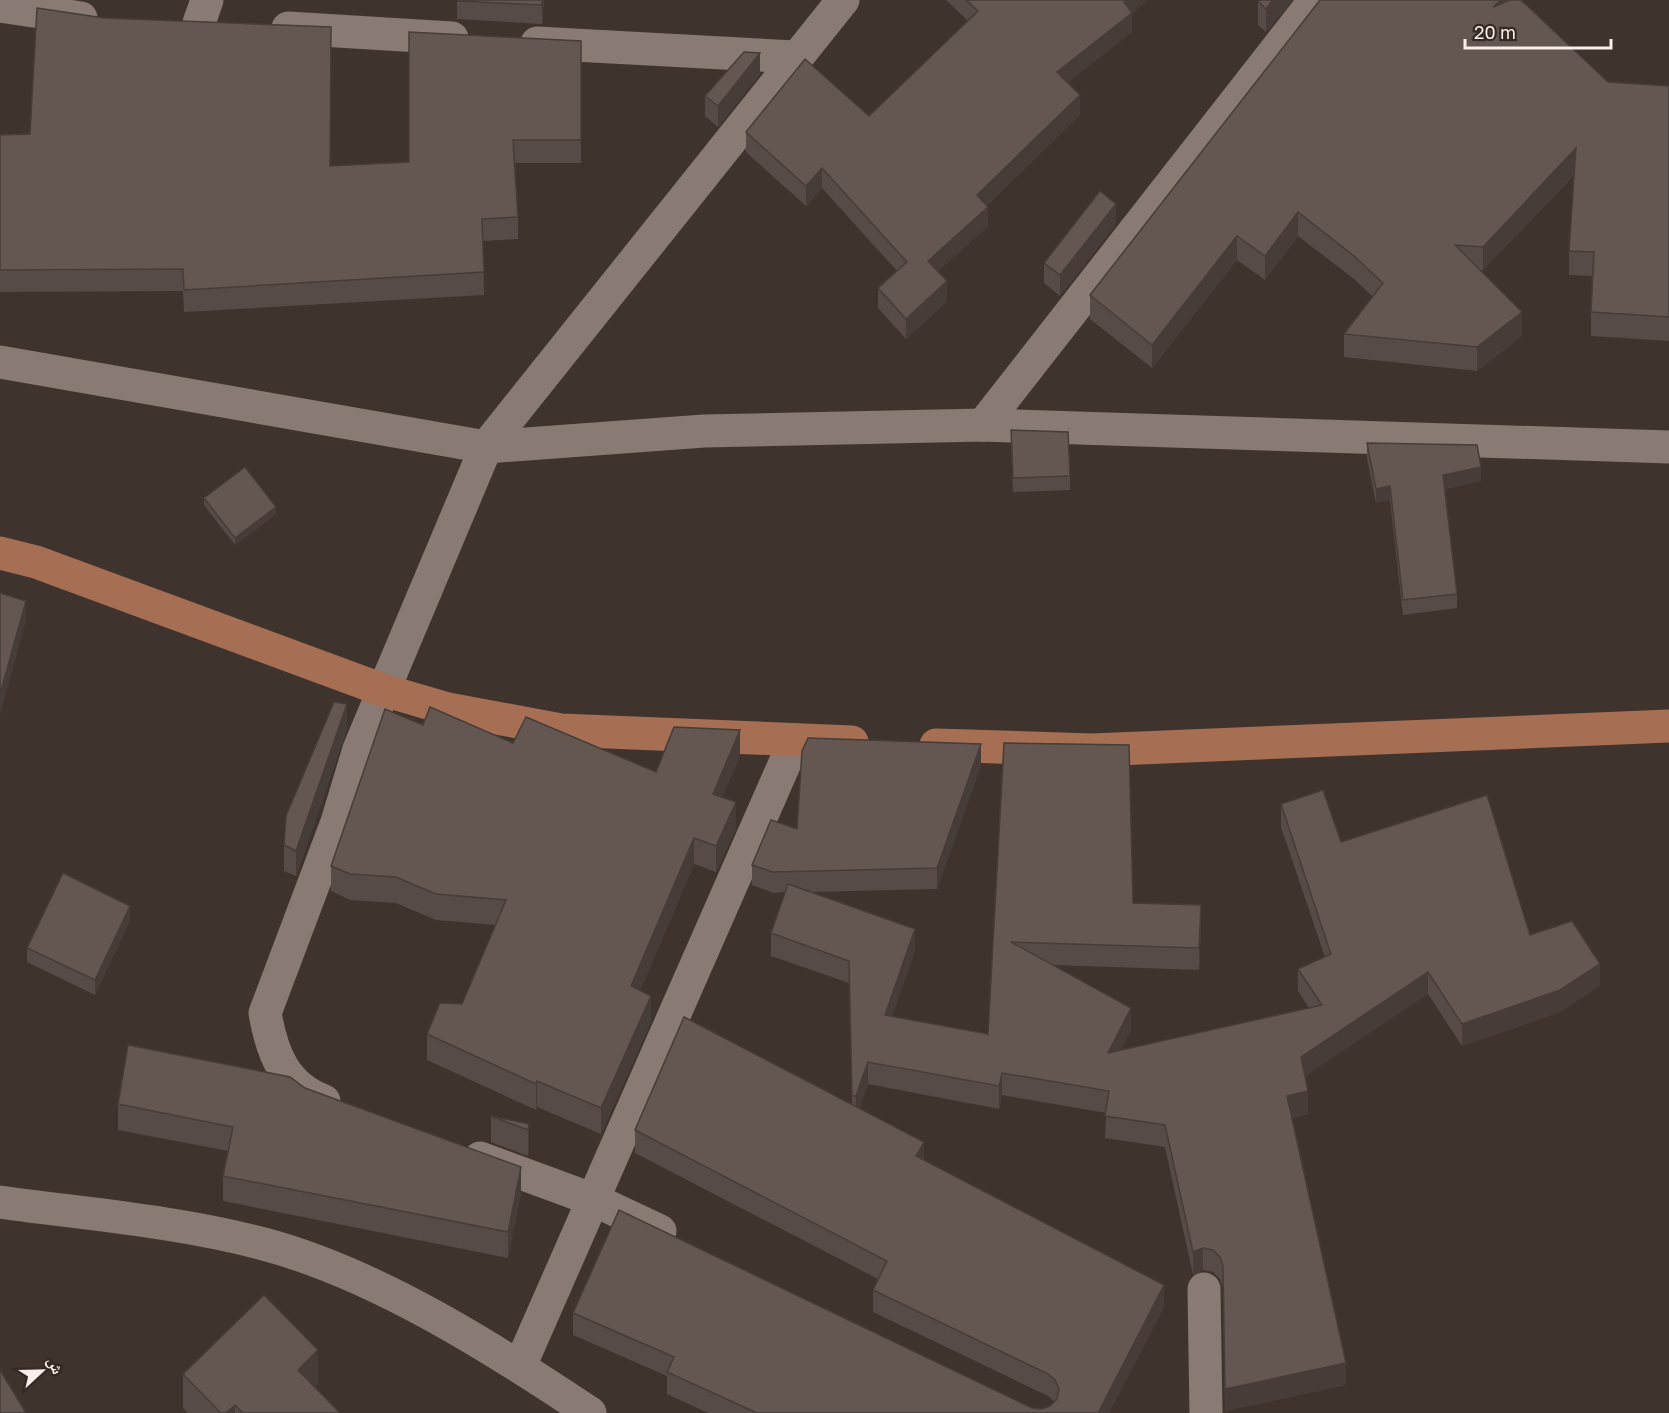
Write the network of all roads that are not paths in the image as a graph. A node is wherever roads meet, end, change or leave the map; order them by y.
1 (843, 0) edge
2 (1315, 0) edge
3 (0, 6) edge
4 (203, 12) edge
5 (116, 21) edge
6 (164, 22) edge
7 (795, 57) junction
8 (0, 362) edge
9 (983, 425) junction
10 (486, 447) junction
11 (1669, 447) edge
12 (0, 553) edge
13 (383, 690) junction
14 (1669, 726) edge
15 (795, 740) junction
16 (354, 1112) edge
17 (453, 1148) edge
18 (594, 1200) junction
19 (0, 1202) edge
20 (690, 1246) edge
21 (1204, 1289) dead end
22 (520, 1366) junction
23 (590, 1413) edge
24 (1206, 1413) edge

1 - 7 street
2 - 9 street
3 - 5 street
4 - 6 street
4 - 7 street
7 - 10 street
8 - 10 street
9 - 10 street
9 - 11 street
10 - 13 street
12 - 13 main road
13 - 15 main road
13 - 16 street
14 - 15 main road
15 - 18 street
17 - 18 street
18 - 20 street
18 - 22 street
19 - 22 street
21 - 24 street
22 - 23 street

